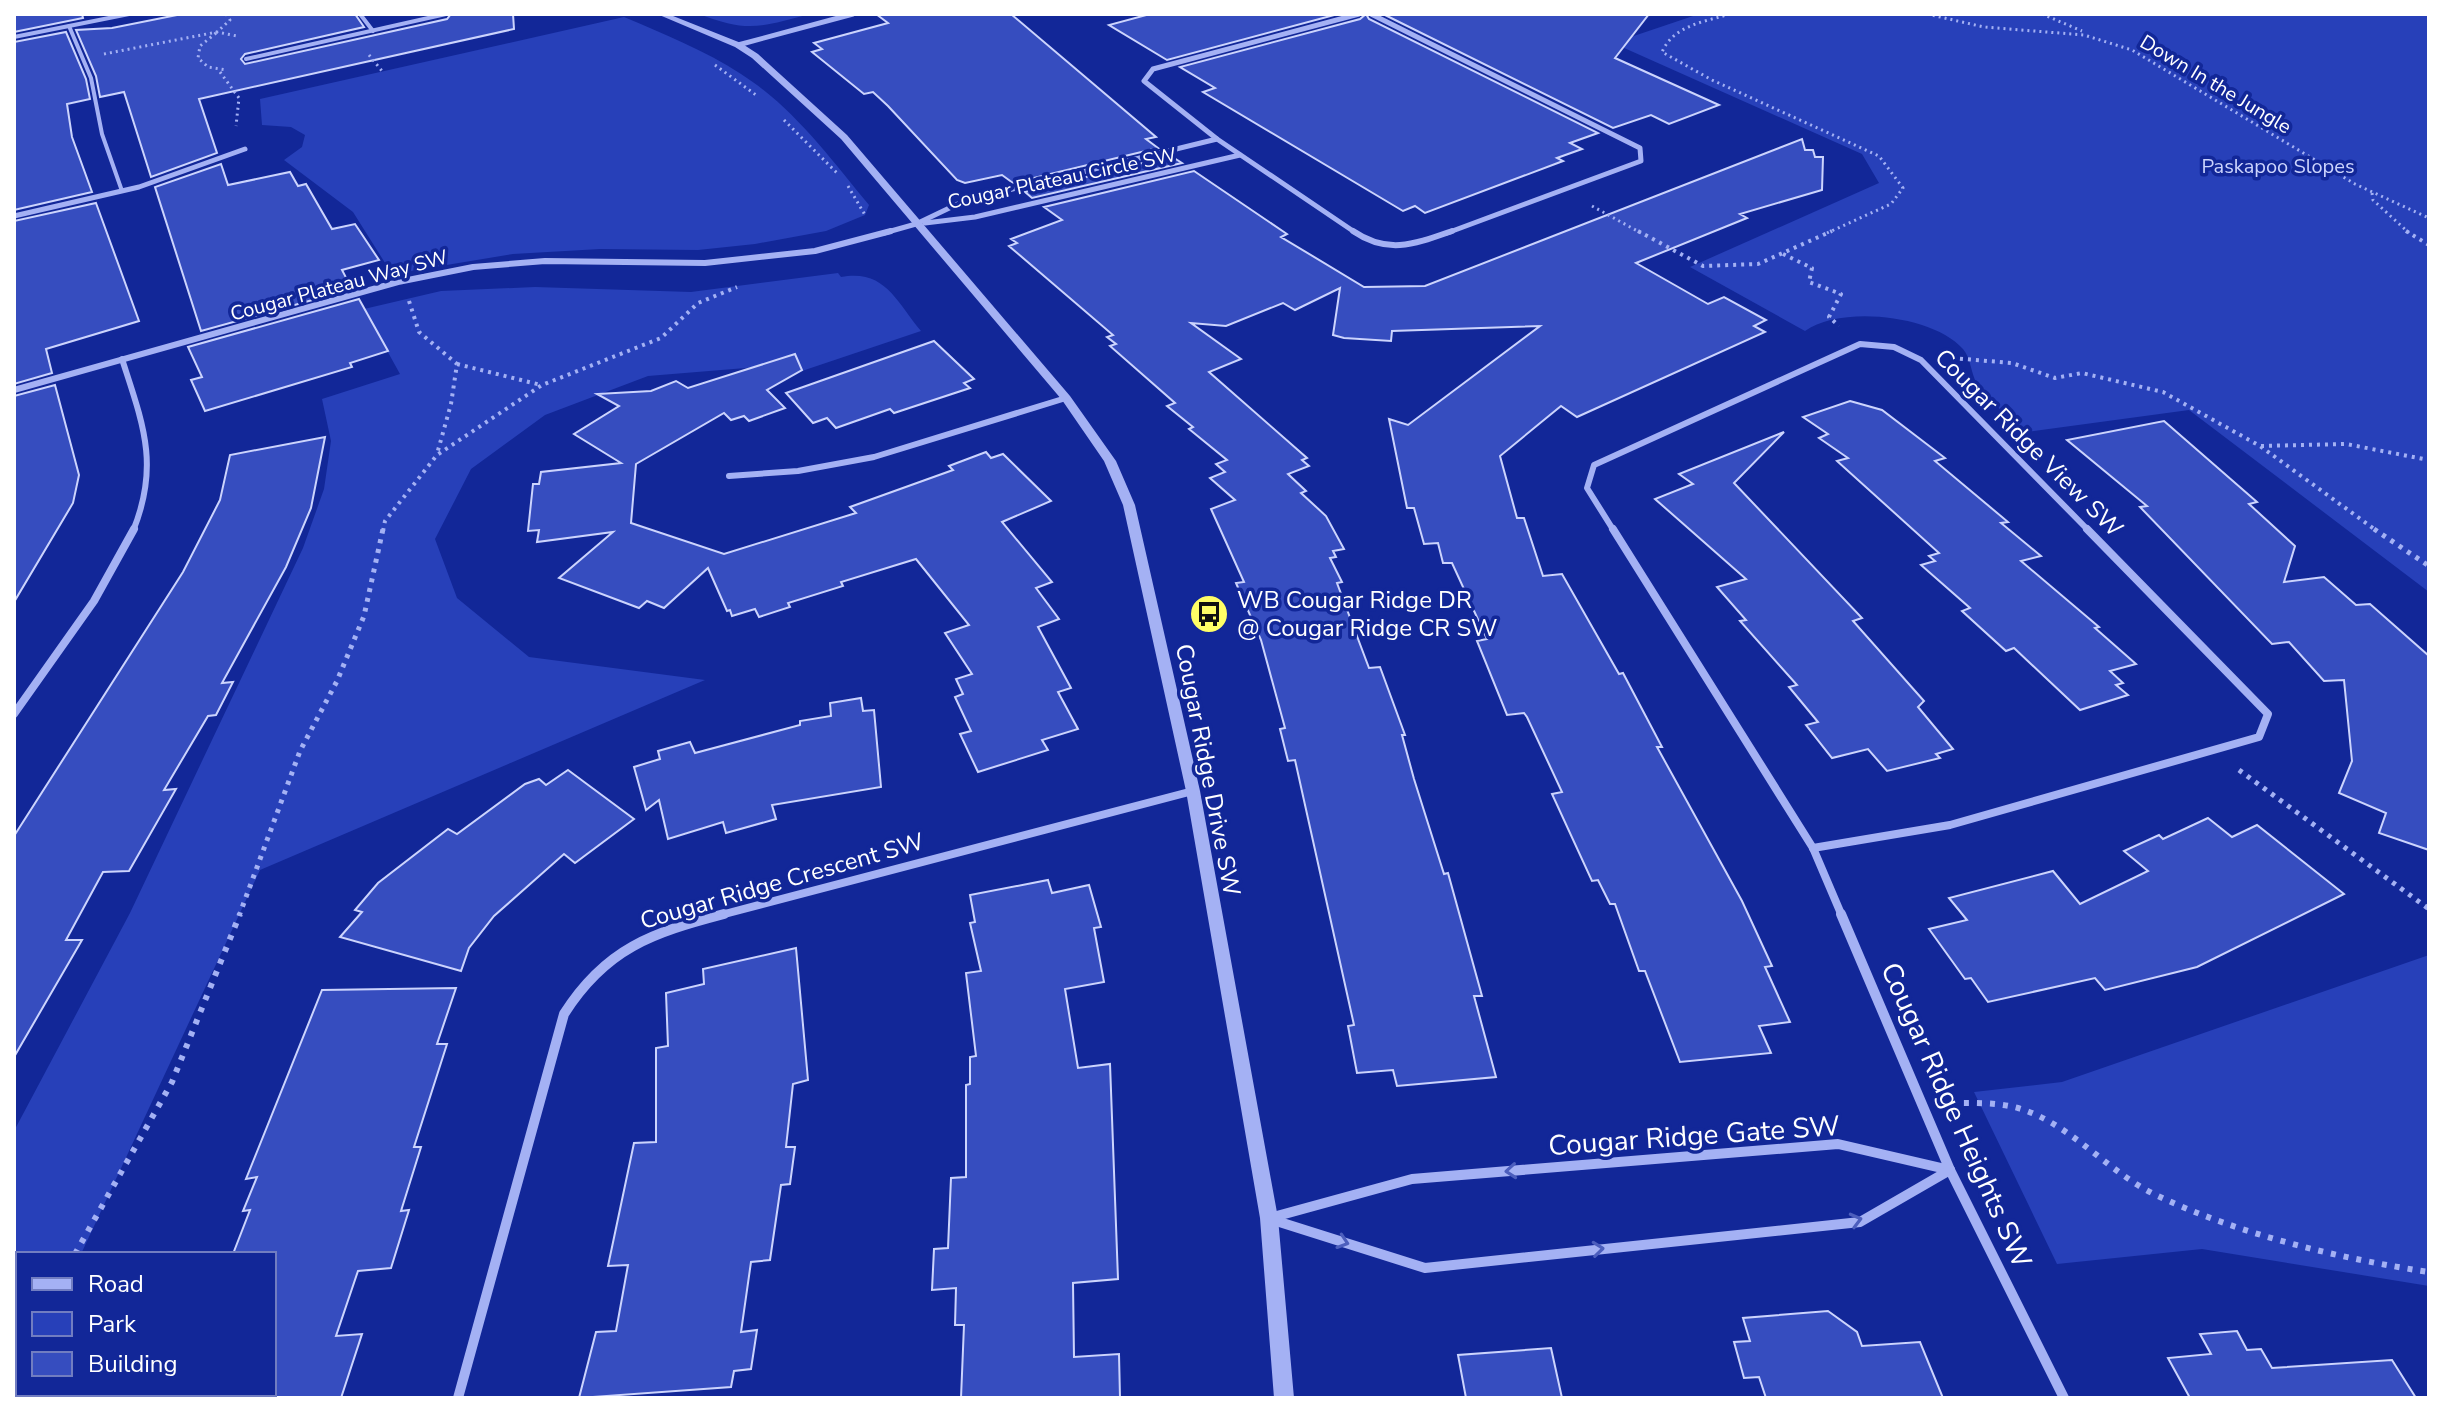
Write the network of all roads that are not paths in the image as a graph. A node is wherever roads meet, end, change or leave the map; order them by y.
1 (129, 14) edge
2 (360, 14) edge
3 (446, 14) edge
4 (661, 14) edge
5 (853, 14) edge
6 (1359, 14) edge
7 (1371, 14) edge
8 (69, 26) junction
9 (373, 31) junction
10 (14, 37) edge
11 (738, 45) junction
12 (246, 59) road end
13 (1217, 139) junction
14 (245, 149) road end
15 (1240, 155) junction
16 (122, 191) junction
17 (14, 216) edge
18 (916, 224) junction
19 (122, 359) junction
20 (14, 390) edge
21 (1066, 398) junction
22 (729, 476) dead end
23 (14, 714) edge
24 (1193, 791) junction
25 (1813, 848) junction
26 (1950, 1170) junction
27 (1269, 1218) junction
28 (458, 1398) edge
29 (1284, 1398) edge
30 (2064, 1398) edge

1 - 8 lane
2 - 9 lane
3 - 9 lane
4 - 11 street, Cougar Ridge Drive SW
5 - 11 street
6 - 13 street, Cougar Plateau Circle SW
7 - 15 street, Cougar Plateau Circle SW
8 - 10 lane
8 - 16 lane
9 - 12 lane
11 - 18 street, Cougar Ridge Drive SW
13 - 15 street, Cougar Plateau Circle SW
13 - 18 street, Cougar Plateau Circle SW
14 - 16 street
15 - 18 street, Cougar Plateau Circle SW
16 - 17 street
18 - 19 street, Cougar Plateau Way SW
18 - 21 street, Cougar Ridge Drive SW
19 - 20 street, Cougar Plateau Way SW
19 - 23 street
21 - 22 street
21 - 24 street, Cougar Ridge Drive SW
24 - 27 street, Cougar Ridge Drive SW
24 - 28 street, Cougar Ridge Crescent SW
25 - 25 street, Cougar Ridge View SW
25 - 26 street, Cougar Ridge Heights SW
26 -> 27 street, Cougar Ridge Gate SW
27 -> 26 street
26 - 30 street, Cougar Ridge Heights SW
27 - 29 street, Cougar Ridge Drive SW

